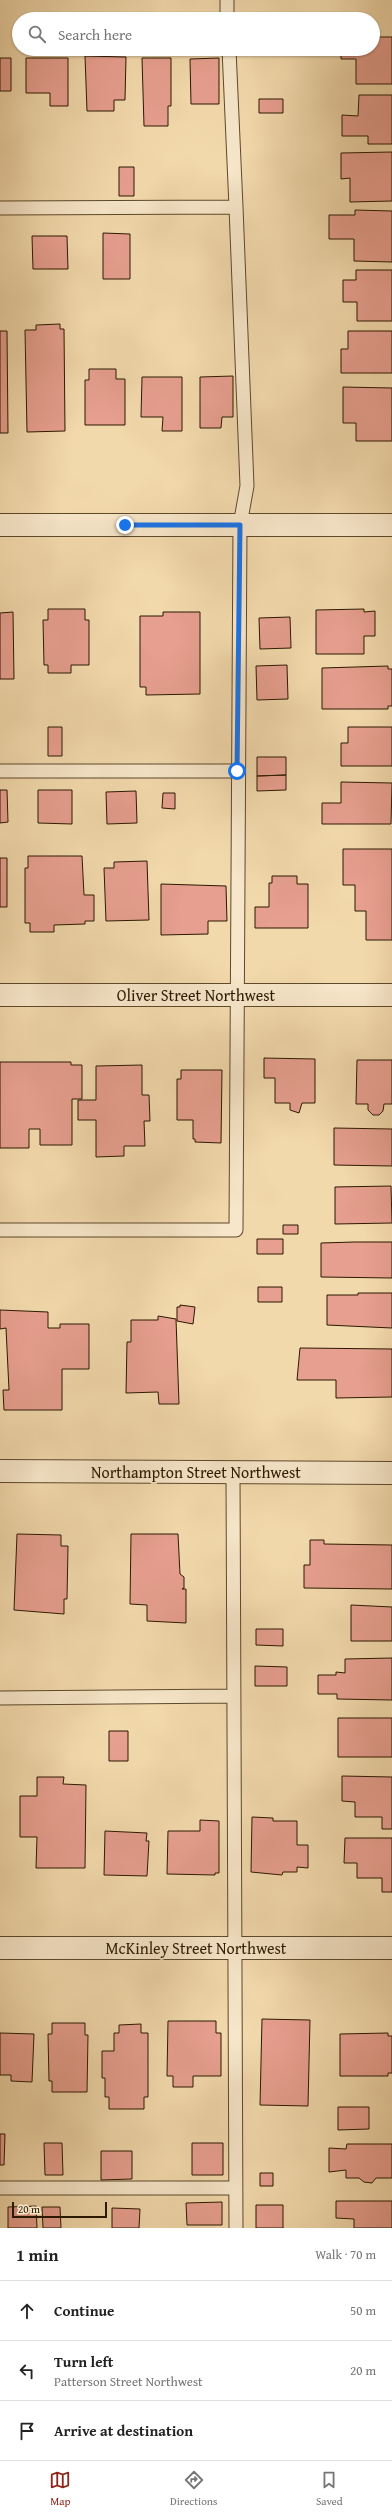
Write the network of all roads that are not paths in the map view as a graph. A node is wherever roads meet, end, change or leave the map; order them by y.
1 (227, 0) edge
2 (227, 12) edge
3 (229, 56) edge
4 (236, 207) junction
5 (0, 208) edge
6 (0, 525) edge
7 (240, 525) junction
8 (392, 525) edge
9 (0, 771) edge
10 (237, 771) junction
11 (0, 995) edge
12 (239, 995) junction
13 (392, 996) edge
14 (0, 1230) edge
15 (0, 1471) edge
16 (233, 1472) junction
17 (392, 1473) edge
18 (234, 1696) junction
19 (0, 1698) edge
20 (0, 1948) edge
21 (236, 1948) junction
22 (392, 1948) edge
23 (0, 2188) edge
24 (236, 2188) junction
25 (236, 2228) edge

1 - 2 lane
3 - 4 lane
4 - 5 lane
4 - 7 lane
6 - 7 street
7 - 8 street
7 - 10 lane
9 - 10 lane
10 - 12 lane
11 - 12 street, Oliver Street Northwest
12 - 13 street, Oliver Street Northwest
12 - 14 lane
15 - 16 street, Northampton Street Northwest
16 - 17 street, Northampton Street Northwest
16 - 18 lane
18 - 19 lane
18 - 21 lane
20 - 21 street, McKinley Street Northwest
21 - 22 street, McKinley Street Northwest
21 - 24 lane
23 - 24 lane
24 - 25 lane

